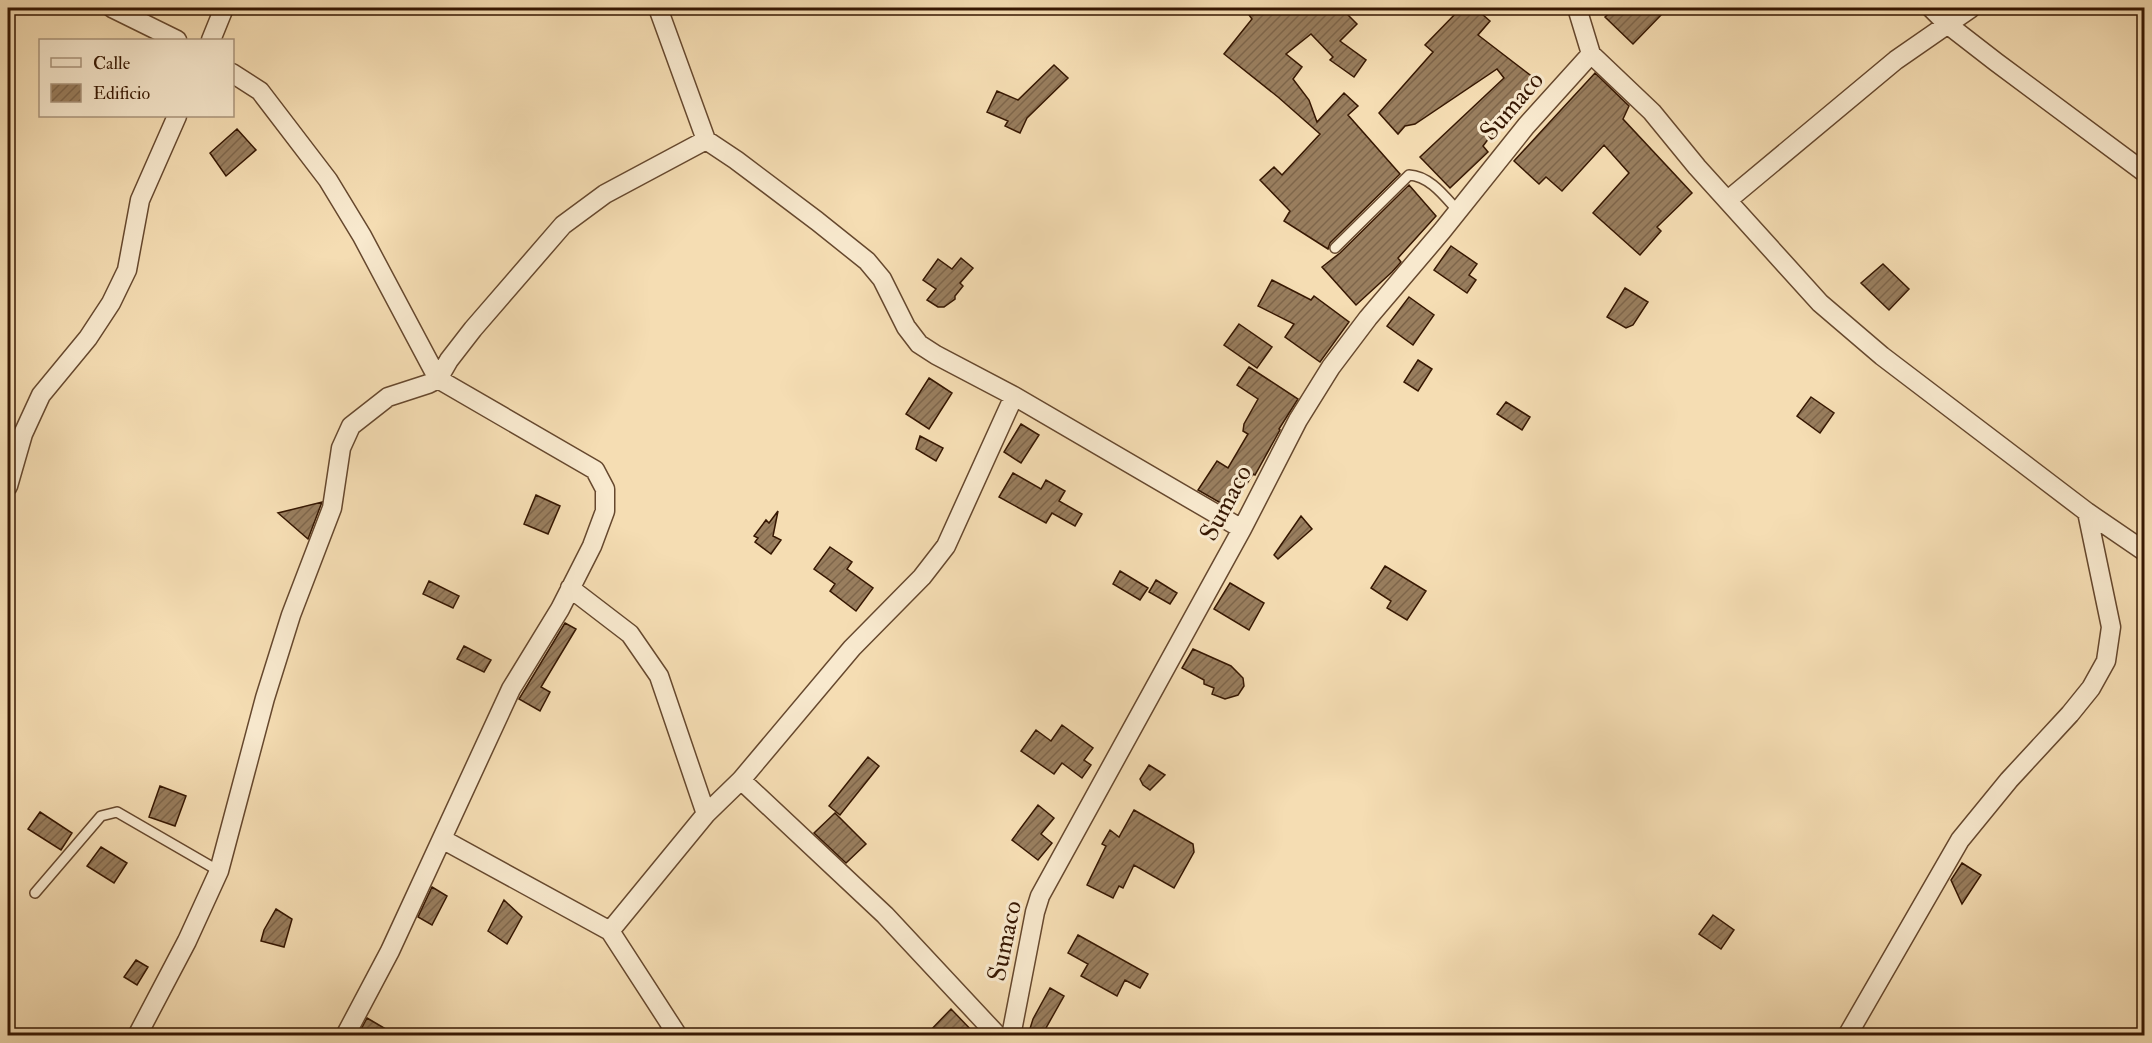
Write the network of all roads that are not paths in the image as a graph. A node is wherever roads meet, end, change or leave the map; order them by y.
1 (112, 8) edge
2 (224, 8) edge
3 (658, 8) edge
4 (1577, 8) edge
5 (1931, 8) edge
6 (1971, 8) edge
7 (1947, 24) junction
8 (175, 39) edge
9 (211, 39) edge
10 (1591, 54) junction
11 (234, 74) edge
12 (177, 117) edge
13 (706, 140) junction
14 (2145, 172) edge
15 (1728, 201) junction
16 (1458, 211) junction
17 (1335, 248) dead end
18 (438, 379) junction
19 (1014, 396) junction
20 (8, 486) edge
21 (2087, 512) junction
22 (1242, 529) junction
23 (2145, 551) edge
24 (570, 588) junction
25 (741, 780) junction
26 (706, 814) junction
27 (442, 839) junction
28 (219, 871) junction
29 (35, 893) dead end
30 (610, 931) junction
31 (137, 1035) edge
32 (345, 1035) edge
33 (678, 1035) edge
34 (998, 1035) edge
35 (1011, 1035) edge
36 (1847, 1035) edge

1 - 8 street
2 - 9 street
3 - 13 street
4 - 10 street
5 - 7 street
6 - 7 street
7 - 14 street
7 - 15 street
10 - 15 street
10 - 16 street, Sumaco
11 - 18 street
12 - 20 street
13 - 18 street
13 - 19 street
15 - 21 street
16 - 17 lane
16 - 22 street, Sumaco
18 - 24 street
18 - 28 street
19 - 22 street
19 - 25 street
21 - 23 street
21 - 36 street
22 - 35 street, Sumaco
24 - 26 street
24 - 27 street
25 - 26 street
25 - 34 street
26 - 30 street
27 - 30 street
27 - 32 street
28 - 29 lane
28 - 31 street
30 - 33 street

